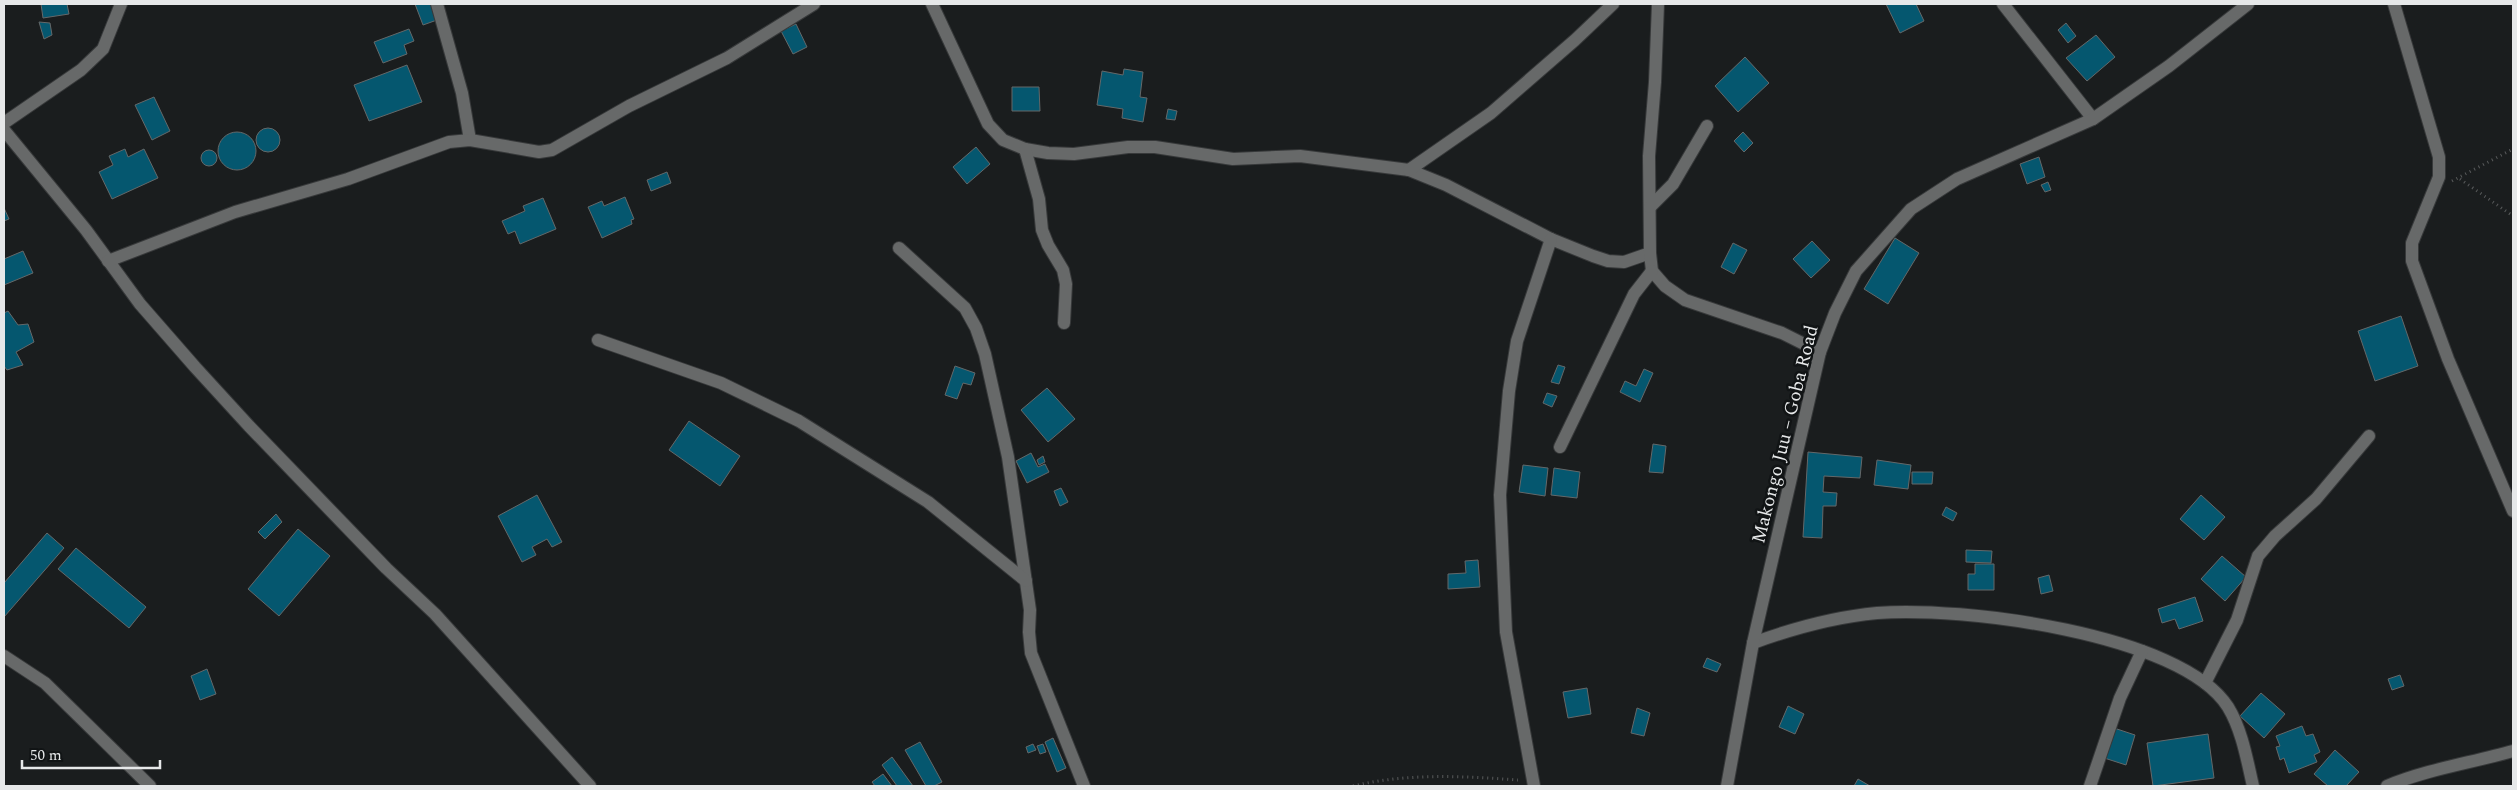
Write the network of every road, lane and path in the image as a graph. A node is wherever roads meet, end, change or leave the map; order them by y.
1 (121, 4) edge
2 (437, 4) edge
3 (814, 4) edge
4 (932, 4) edge
5 (1613, 4) edge
6 (1658, 4) edge
7 (2003, 4) edge
8 (2248, 4) edge
9 (2394, 4) edge
10 (2093, 119) junction
11 (4, 123) edge
12 (1707, 126) dead end
13 (4, 130) edge
14 (470, 140) junction
15 (1025, 149) junction
16 (2513, 149) edge
17 (1409, 170) junction
18 (2459, 178) junction
19 (2435, 189) junction
20 (1650, 207) junction
21 (2513, 216) edge
22 (1551, 239) junction
23 (899, 248) dead end
24 (1650, 253) junction
25 (108, 260) junction
26 (1652, 271) junction
27 (1064, 322) dead end
28 (598, 340) dead end
29 (1820, 352) junction
30 (2370, 436) dead end
31 (1560, 447) dead end
32 (2513, 511) edge
33 (1026, 581) junction
34 (1753, 643) junction
35 (2142, 650) junction
36 (4, 656) edge
37 (2205, 682) junction
38 (2513, 751) edge
39 (1534, 784) edge
40 (150, 786) edge
41 (590, 786) edge
42 (1084, 786) edge
43 (1353, 786) edge
44 (1727, 786) edge
45 (2090, 786) edge
46 (2253, 786) edge
47 (2388, 786) edge

1 - 11 street
2 - 14 street
3 - 14 street
4 - 15 street
5 - 17 street
6 - 20 street
7 - 10 street
8 - 10 street, Makongo Juu – Goba Road
9 - 19 street
10 - 29 street, Makongo Juu – Goba Road
12 - 20 street
13 - 25 street
14 - 25 street
15 - 17 street
15 - 27 street
16 - 18 path
17 - 22 street
18 - 19 path
18 - 21 path
19 - 32 street
20 - 24 street
22 - 24 street
22 - 39 street
23 - 33 street
24 - 26 street
25 - 41 street
26 - 29 street
26 - 31 street
28 - 33 street
29 - 34 street, Makongo Juu – Goba Road
30 - 37 street
33 - 42 street
34 - 35 street
34 - 44 street, Makongo Juu – Goba Road
35 - 37 street
35 - 45 street
36 - 40 street
37 - 46 street
38 - 47 street
39 - 43 path

